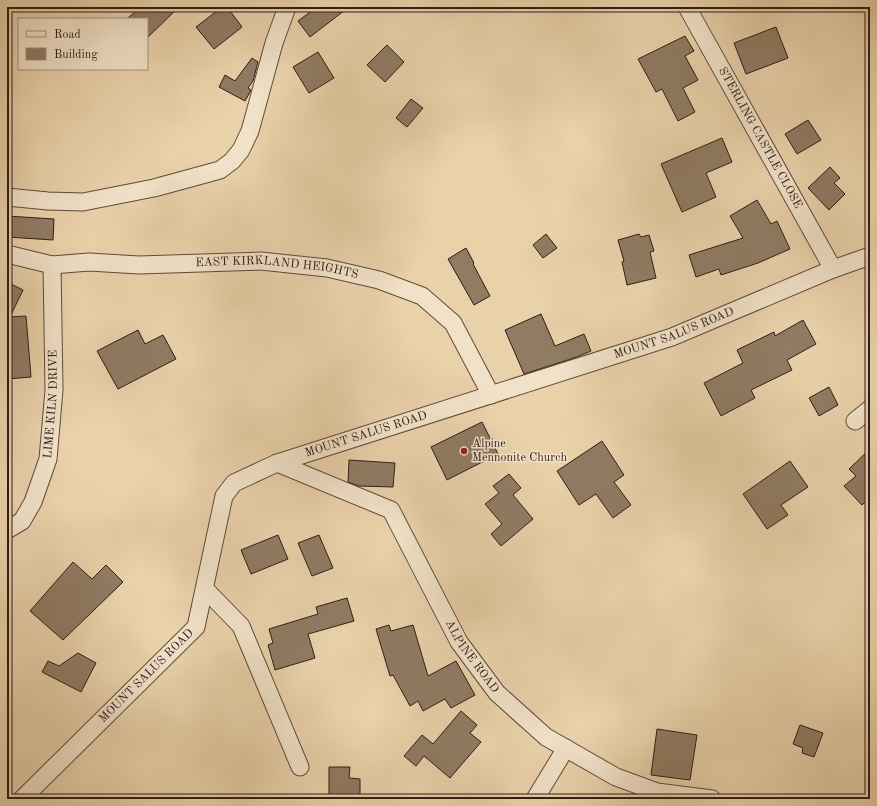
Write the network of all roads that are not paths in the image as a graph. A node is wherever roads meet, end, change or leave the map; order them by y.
1 (287, 7) edge
2 (687, 7) edge
3 (7, 197) edge
4 (7, 254) edge
5 (869, 259) edge
6 (52, 265) junction
7 (833, 269) junction
8 (490, 395) junction
9 (870, 409) edge
10 (855, 421) dead end
11 (277, 463) junction
12 (7, 530) edge
13 (205, 590) junction
14 (566, 748) junction
15 (300, 767) dead end
16 (22, 799) edge
17 (535, 799) edge
18 (712, 799) edge

1 - 3 street
2 - 7 street, STERLING CASTLE CLOSE
4 - 6 street, EAST KIRKLAND HEIGHTS
5 - 7 street, MOUNT SALUS ROAD
6 - 8 street, EAST KIRKLAND HEIGHTS
6 - 12 street, LIME KILN DRIVE
7 - 8 street, MOUNT SALUS ROAD
8 - 11 street, MOUNT SALUS ROAD
9 - 10 street
11 - 13 street, MOUNT SALUS ROAD
11 - 14 street, ALPINE ROAD
13 - 15 street
13 - 16 street, MOUNT SALUS ROAD
14 - 17 street
14 - 18 street, ALPINE ROAD

